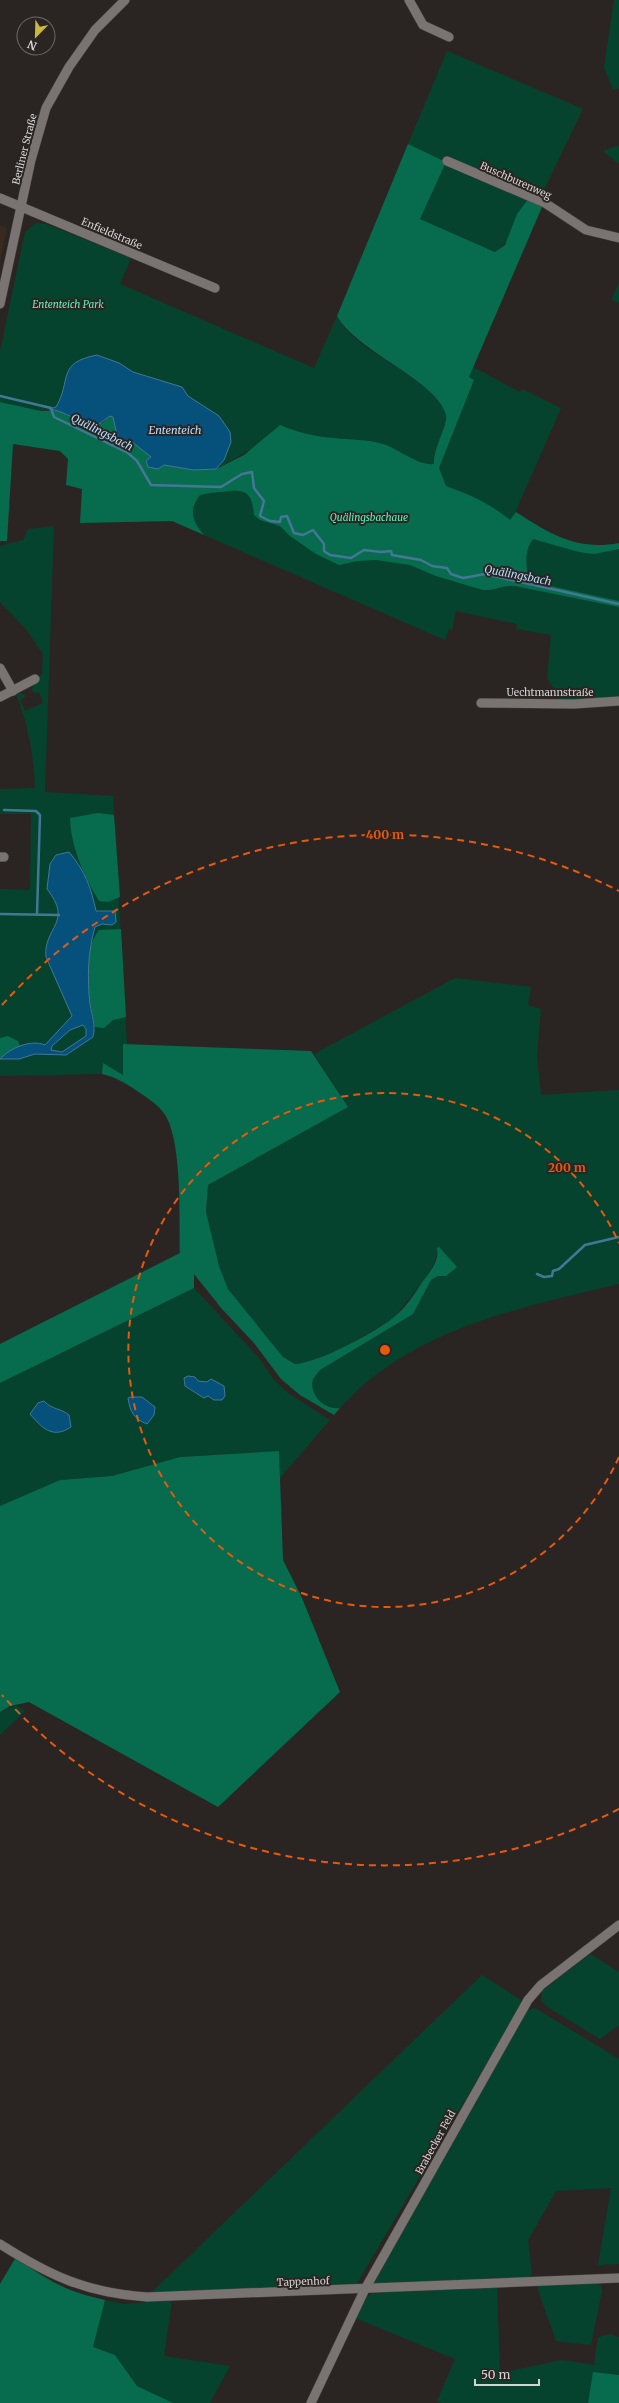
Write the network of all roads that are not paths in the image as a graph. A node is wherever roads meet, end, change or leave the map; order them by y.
1 (125, 0) edge
2 (409, 0) edge
3 (449, 37) dead end
4 (447, 161) dead end
5 (0, 198) edge
6 (21, 207) junction
7 (619, 238) edge
8 (215, 288) dead end
9 (0, 304) edge
10 (0, 668) edge
11 (35, 679) dead end
12 (13, 691) junction
13 (0, 697) edge
14 (619, 701) edge
15 (481, 703) dead end
16 (619, 1925) edge
17 (0, 2244) edge
18 (619, 2278) edge
19 (365, 2290) junction
20 (311, 2403) edge

1 - 6 street, Berliner Straße
2 - 3 street
4 - 7 street, Buschburenweg
5 - 6 street, Enfieldstraße
6 - 8 street, Enfieldstraße
6 - 9 street, Berliner Straße
10 - 12 street
11 - 12 street
12 - 13 street
14 - 15 street, Uechtmannstraße
16 - 19 street, Brabecker Feld
17 - 19 street, Tappenhof
18 - 19 street, Tappenhof
19 - 20 street, Brabecker Feld

